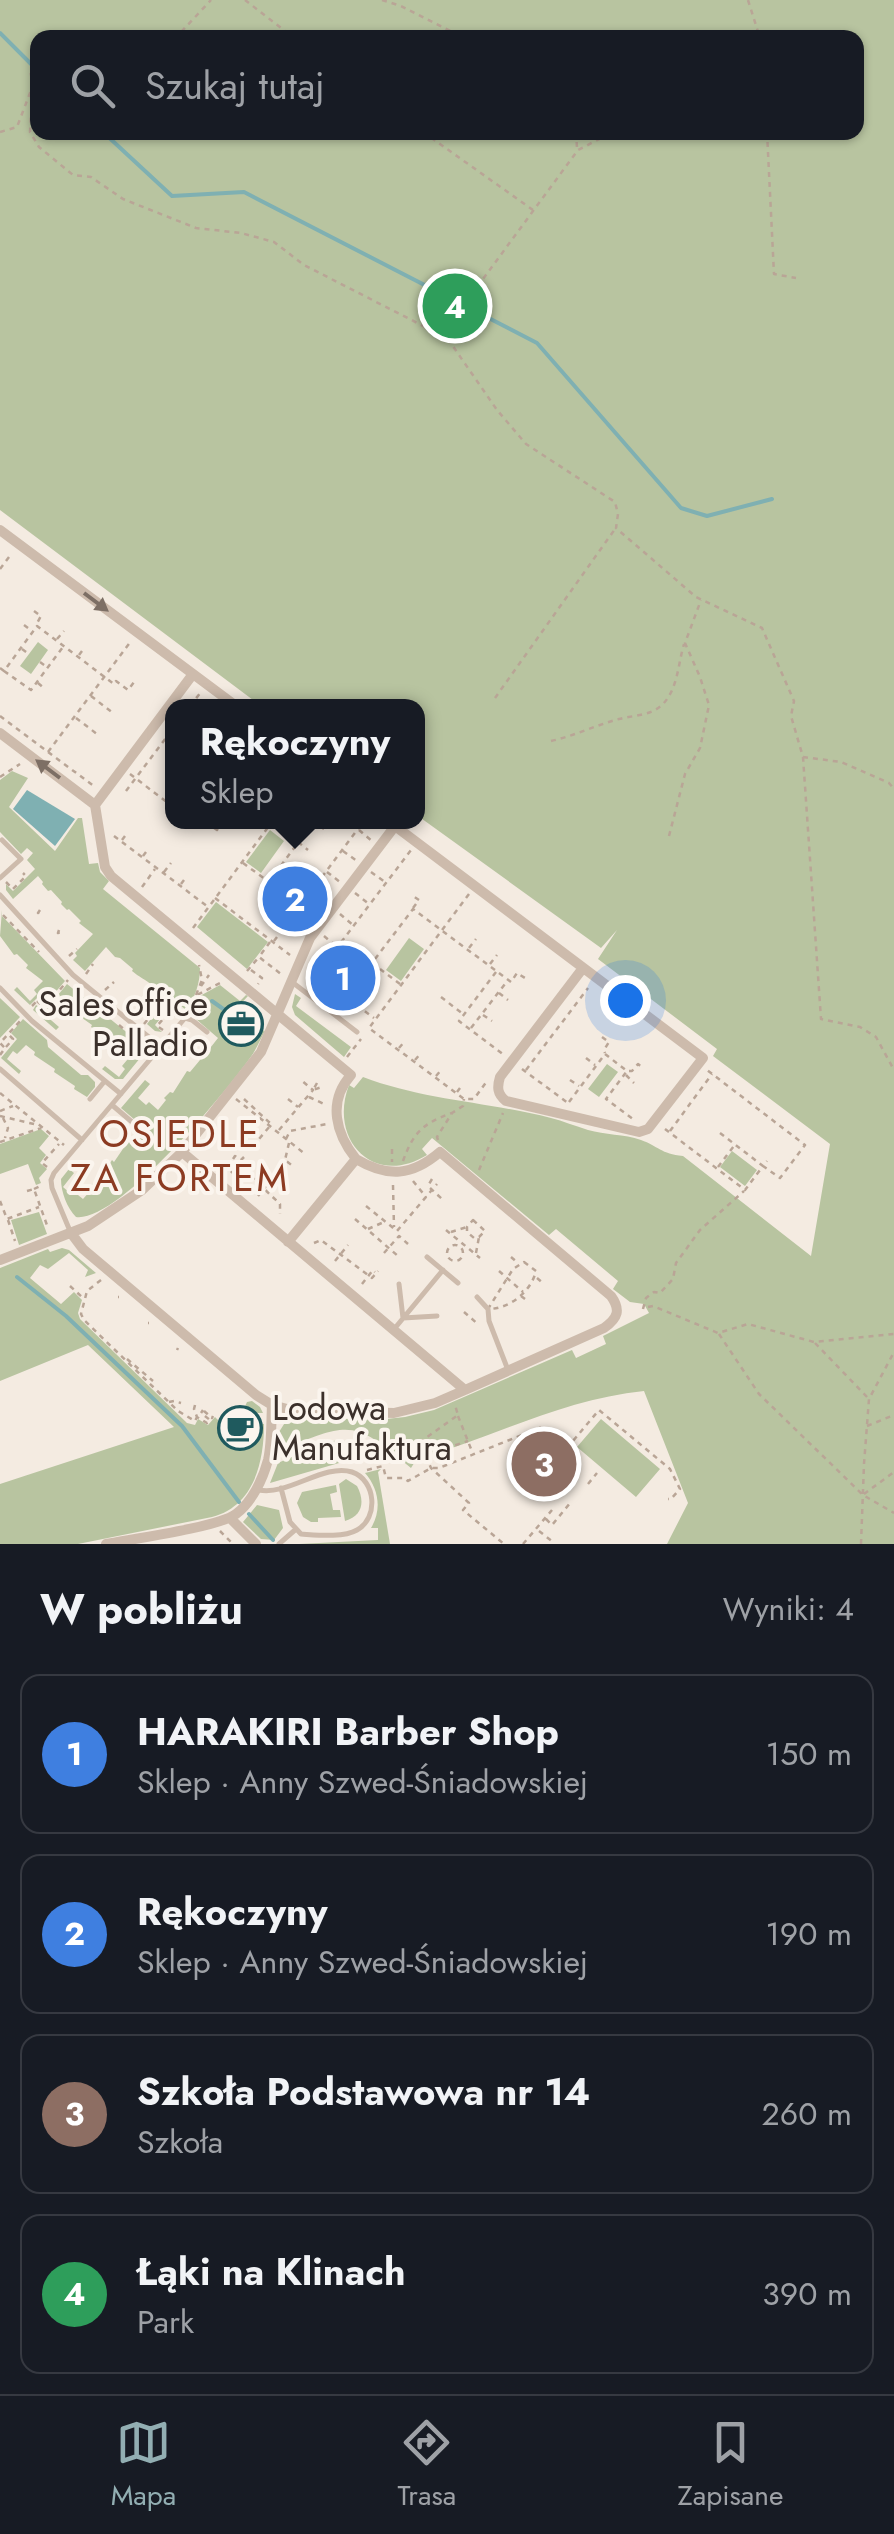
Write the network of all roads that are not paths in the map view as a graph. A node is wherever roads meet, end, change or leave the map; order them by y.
1 (0, 530) edge
2 (193, 674) junction
3 (174, 699) edge
4 (227, 699) edge
5 (165, 711) edge
6 (0, 733) edge
7 (95, 805) junction
8 (388, 829) edge
9 (399, 829) edge
10 (2, 840) edge
11 (0, 878) edge
12 (2, 892) edge
13 (3, 904) edge
14 (583, 968) junction
15 (290, 982) junction
16 (0, 988) edge
17 (278, 1013) junction
18 (207, 1032) dead end
19 (359, 1035) road end
20 (142, 1036) junction
21 (161, 1047) junction
22 (127, 1054) dead end
23 (0, 1070) edge
24 (104, 1081) junction
25 (121, 1094) junction
26 (90, 1099) dead end
27 (112, 1105) junction
28 (132, 1122) dead end
29 (82, 1140) junction
30 (182, 1152) junction
31 (356, 1159) junction
32 (71, 1233) junction
33 (288, 1242) junction
34 (427, 1256) dead end
35 (1, 1257) edge
36 (442, 1270) junction
37 (458, 1283) dead end
38 (398, 1284) dead end
39 (477, 1297) dead end
40 (437, 1316) dead end
41 (403, 1318) junction
42 (393, 1330) junction
43 (508, 1370) junction
44 (459, 1393) junction
45 (272, 1405) junction
46 (281, 1488) junction
47 (256, 1489) junction
48 (230, 1518) junction
49 (295, 1530) junction
50 (106, 1544) edge
51 (256, 1544) edge
52 (279, 1544) edge

1 -> 2 street
2 - 3 street
2 - 4 street
5 - 7 street
7 -> 6 street
7 - 17 street
8 - 15 street
9 - 14 street
10 - 11 lane
12 - 13 lane
13 - 20 lane
14 - 14 street
15 - 17 street
15 - 19 lane
16 - 24 lane
17 - 30 street
17 - 31 street
18 - 21 lane
20 - 21 lane
20 - 22 lane
21 - 25 lane
23 - 29 lane
24 - 25 lane
24 - 26 lane
25 - 27 lane
27 - 28 lane
27 - 29 lane
29 - 32 lane
30 - 32 street
30 - 33 street
31 - 33 street
31 - 43 street
32 - 35 street
32 - 45 street
33 - 42 street
34 - 36 lane
36 - 37 lane
36 - 41 lane
38 - 41 lane
39 - 43 lane
40 - 41 lane
41 - 42 lane
42 - 44 street
43 - 44 street
44 - 45 street
45 - 47 street
46 - 47 lane
46 - 49 lane
46 - 49 lane
47 - 48 street
48 - 50 street
48 - 51 street
49 - 52 lane

